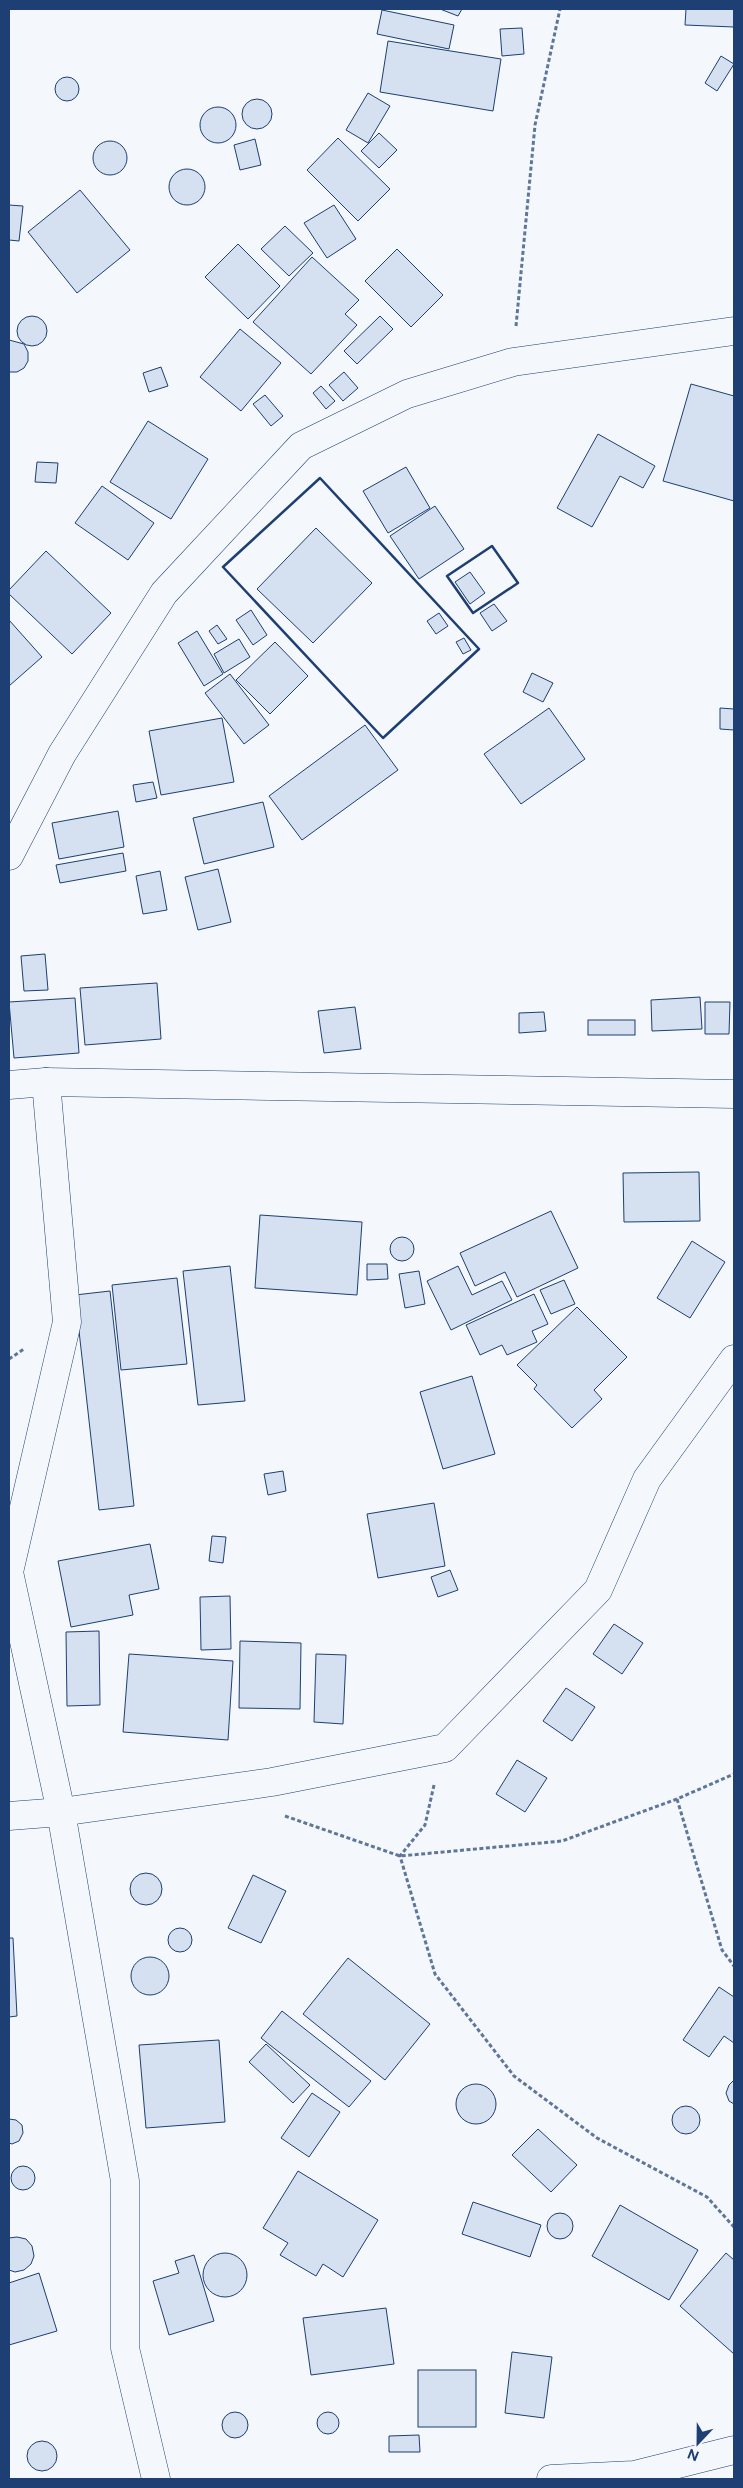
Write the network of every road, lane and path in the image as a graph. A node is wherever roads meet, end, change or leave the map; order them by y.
1 (560, 9) edge
2 (734, 331) edge
3 (513, 362) junction
4 (9, 856) edge
5 (46, 1082) junction
6 (9, 1085) edge
7 (734, 1094) edge
8 (734, 1359) edge
9 (445, 1748) junction
10 (734, 1774) edge
11 (272, 1782) junction
12 (677, 1799) junction
13 (62, 1812) junction
14 (9, 1816) edge
15 (400, 1856) junction
16 (734, 1966) edge
17 (734, 2228) edge
18 (734, 2450) edge
19 (156, 2479) edge
20 (551, 2479) edge

1 - 3 path
2 - 3 street
3 - 4 street
5 - 6 street
5 - 7 street
5 - 13 street
8 - 9 street
9 - 11 street
9 - 15 path
10 - 12 path
11 - 13 street
11 - 15 path
12 - 15 path
12 - 16 path
13 - 14 street
13 - 19 street
15 - 17 path
18 - 20 street

